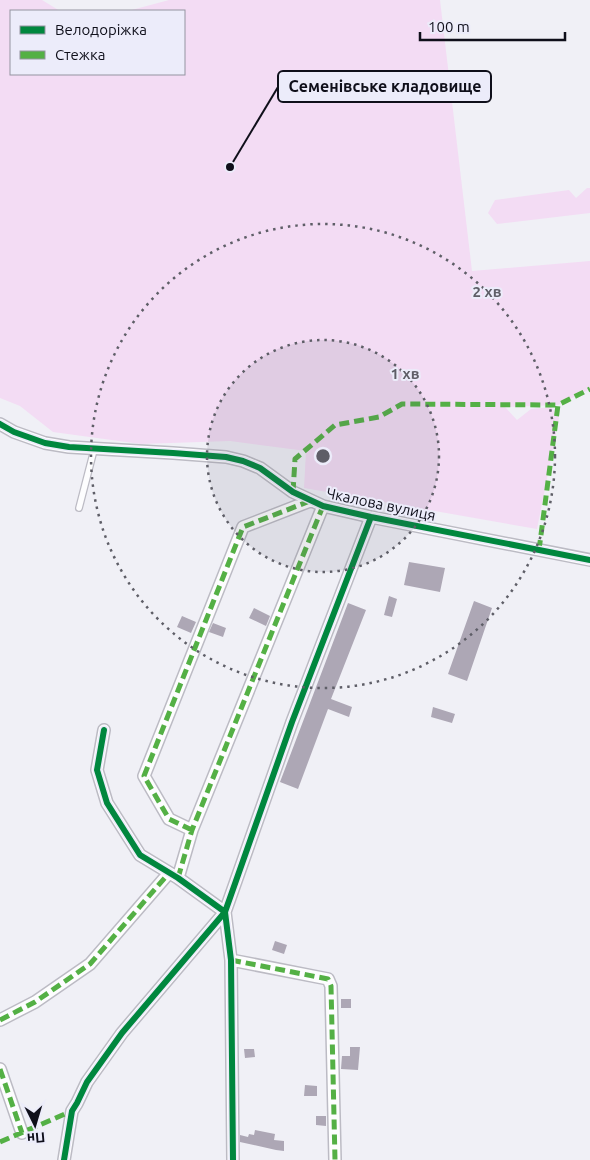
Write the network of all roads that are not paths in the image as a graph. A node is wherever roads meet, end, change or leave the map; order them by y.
1 (0, 424) edge
2 (94, 450) junction
3 (310, 500) junction
4 (323, 506) junction
5 (79, 508) dead end
6 (371, 517) junction
7 (590, 560) edge
8 (104, 730) dead end
9 (192, 830) junction
10 (174, 876) junction
11 (225, 912) junction
12 (231, 960) junction
13 (0, 1020) edge
14 (0, 1069) edge
15 (22, 1133) dead end
16 (64, 1160) edge
17 (232, 1160) edge
18 (335, 1160) edge

1 - 2 street, Чкалова вулиця
2 - 3 street, Чкалова вулиця
2 - 5 lane
3 - 4 street, Чкалова вулиця
3 - 9 street
4 - 6 street, Чкалова вулиця
4 - 9 street
6 - 7 street, Чкалова вулиця
6 - 11 street
8 - 10 street
9 - 10 street
10 - 11 street
10 - 13 street
11 - 12 street
11 - 16 street
12 - 17 street
12 - 18 street
14 - 15 street

